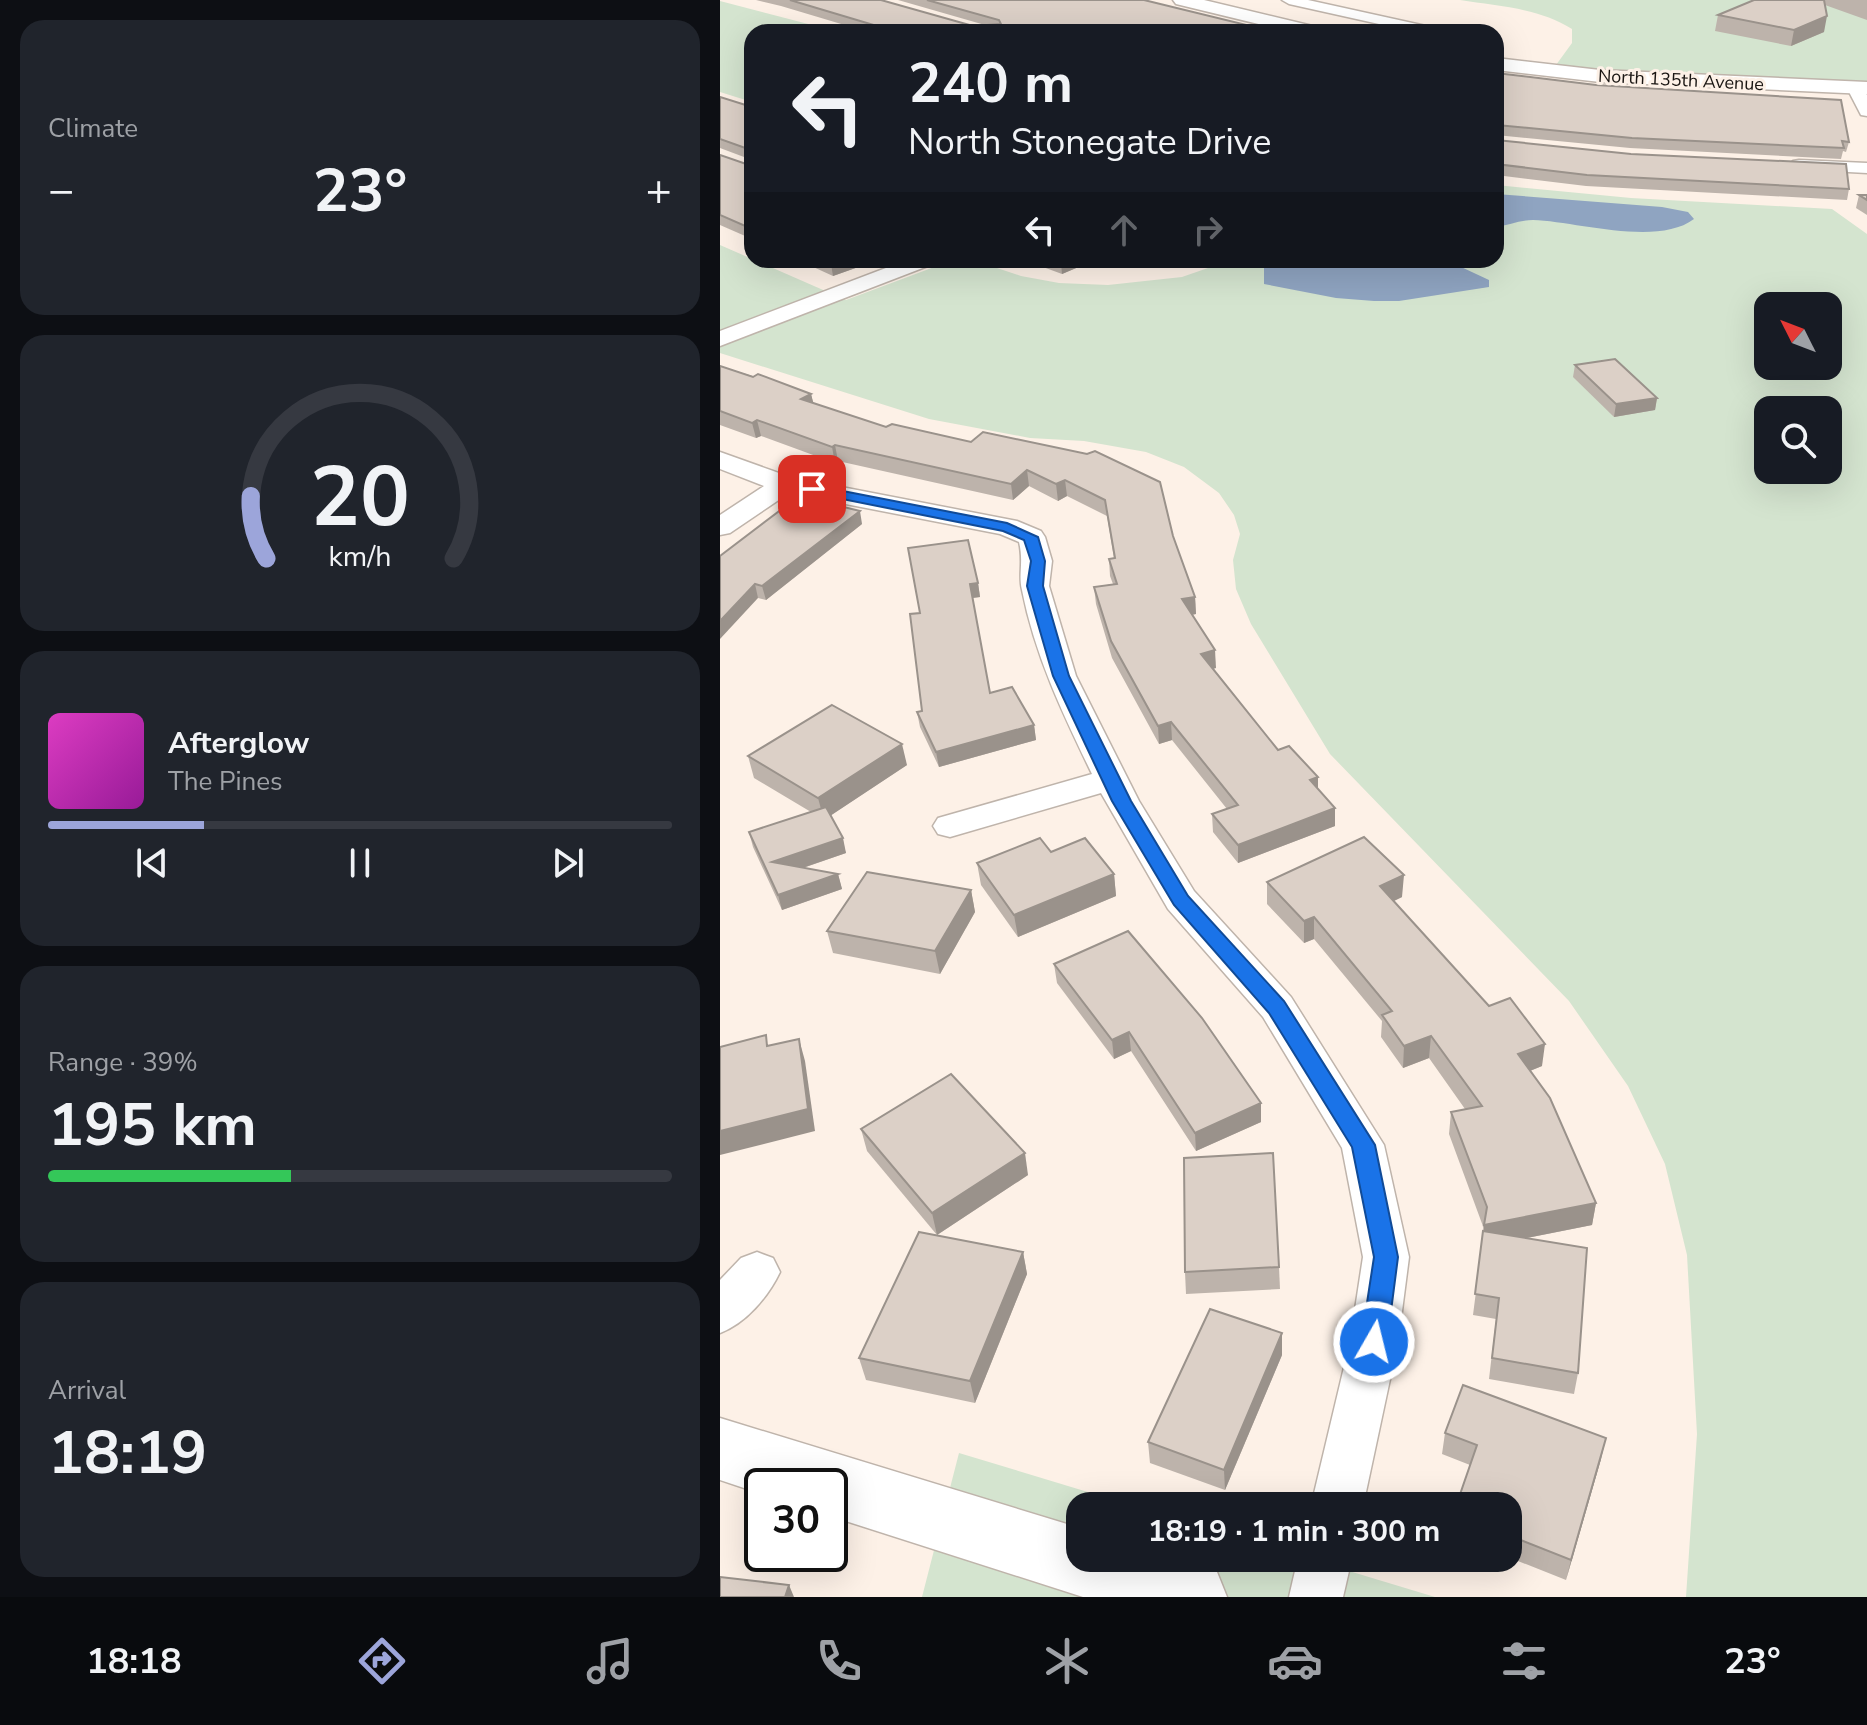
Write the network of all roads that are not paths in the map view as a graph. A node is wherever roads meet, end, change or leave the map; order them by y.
1 (1182, 0) edge
2 (1289, 0) edge
3 (1281, 24) edge
4 (1398, 24) edge
5 (1504, 65) edge
6 (1861, 88) edge
7 (1867, 111) edge
8 (1776, 165) edge
9 (1867, 168) edge
10 (905, 268) edge
11 (720, 339) edge
12 (720, 460) edge
13 (784, 484) junction
14 (720, 527) edge
15 (1112, 779) junction
16 (950, 826) dead end
17 (757, 1272) dead end
18 (720, 1312) edge
19 (720, 1449) edge
20 (1340, 1492) edge
21 (1322, 1572) edge
22 (1192, 1597) edge
23 (1316, 1597) edge

1 - 3 street
2 - 4 street
5 - 6 street, North 135th Avenue
6 - 7 street
8 - 9 street
10 - 11 street
12 - 13 street
13 - 14 street
13 - 15 street
15 - 16 street
15 - 20 street
17 - 18 street
19 - 22 street
21 - 23 street

